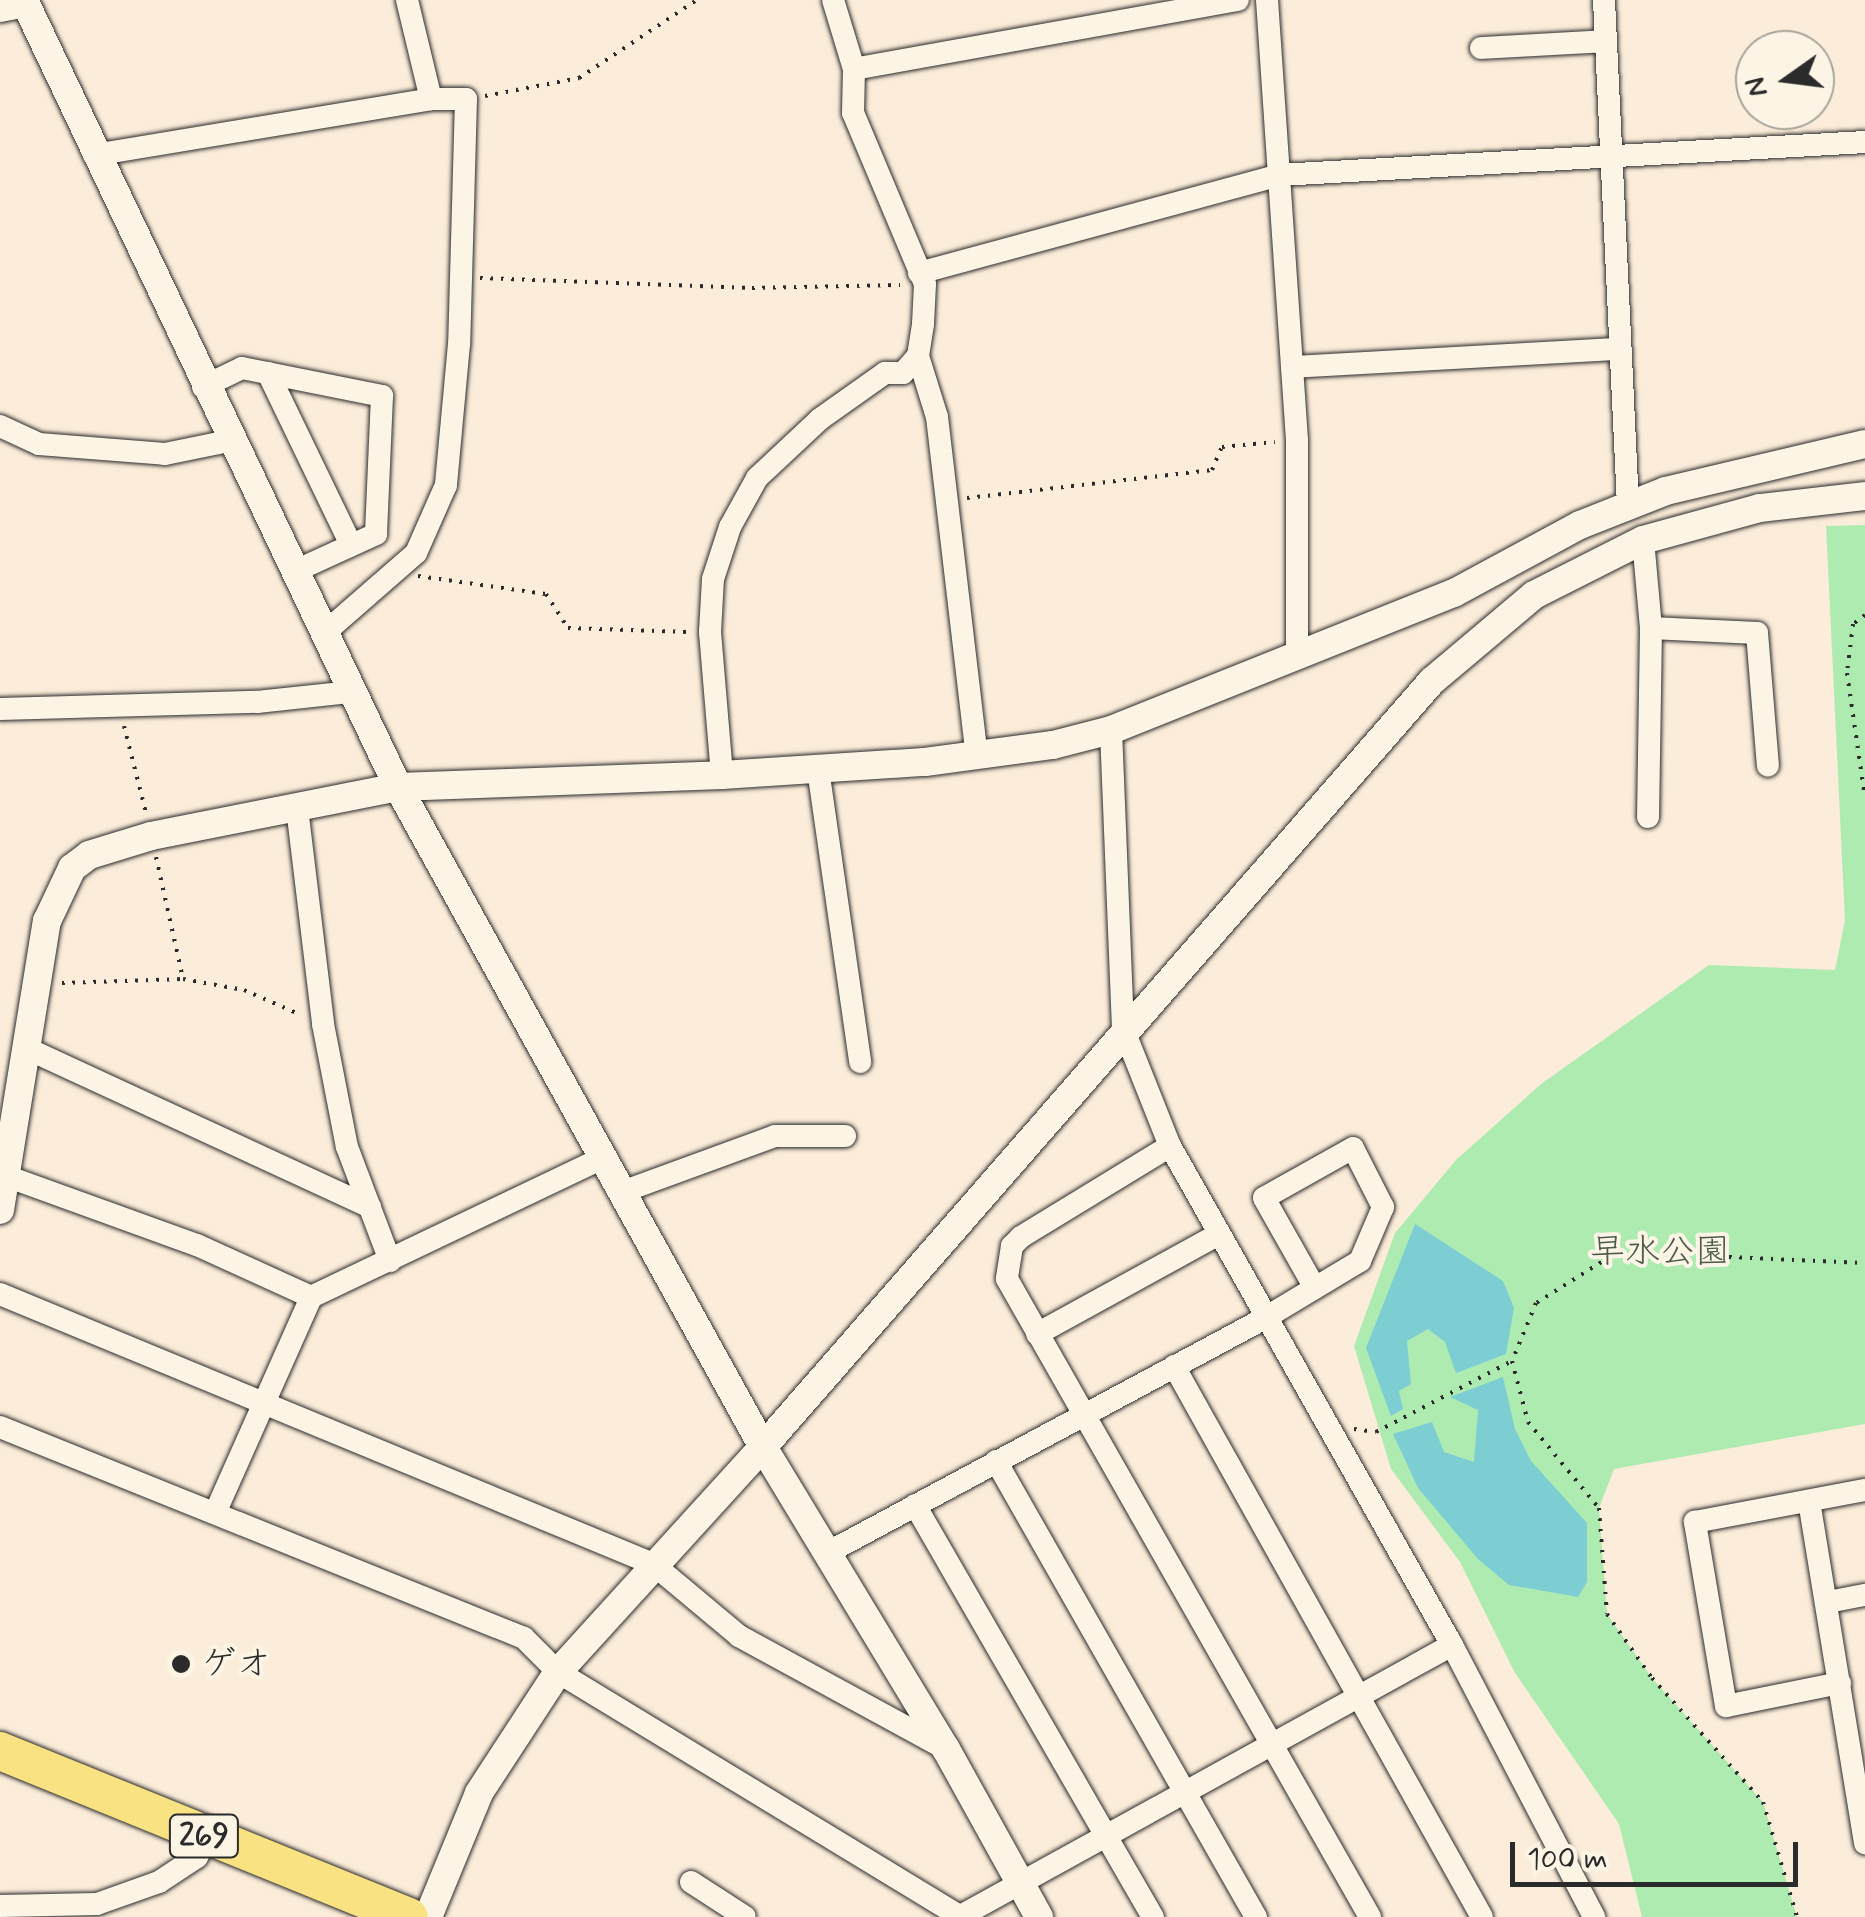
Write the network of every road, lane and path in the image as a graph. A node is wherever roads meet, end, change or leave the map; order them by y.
1 (408, 0) edge
2 (697, 0) edge
3 (833, 0) edge
4 (1238, 0) edge
5 (1268, 0) edge
6 (1604, 0) edge
7 (17, 6) edge
8 (1606, 41) junction
9 (1481, 48) dead end
10 (854, 68) junction
11 (430, 99) junction
12 (466, 99) junction
13 (1865, 142) edge
14 (1610, 151) junction
15 (94, 156) junction
16 (1279, 174) junction
17 (462, 277) junction
18 (922, 279) junction
19 (1618, 349) junction
20 (918, 356) junction
21 (1292, 366) junction
22 (268, 373) junction
23 (203, 388) junction
24 (0, 426) edge
25 (1297, 440) junction
26 (228, 441) junction
27 (1865, 444) edge
28 (1865, 496) edge
29 (947, 500) junction
30 (1628, 506) junction
31 (1643, 540) junction
32 (351, 545) junction
33 (293, 572) junction
34 (399, 572) junction
35 (1865, 616) edge
36 (1652, 628) junction
37 (710, 632) junction
38 (323, 634) junction
39 (1297, 656) junction
40 (352, 692) junction
41 (0, 709) edge
42 (1111, 730) junction
43 (978, 755) junction
44 (1768, 766) dead end
45 (818, 769) junction
46 (722, 776) junction
47 (398, 787) junction
48 (1865, 798) edge
49 (296, 808) junction
50 (1648, 818) dead end
51 (37, 983) junction
52 (323, 1024) junction
53 (1123, 1028) junction
54 (28, 1048) junction
55 (860, 1062) dead end
56 (845, 1136) dead end
57 (1170, 1146) junction
58 (603, 1158) junction
59 (6, 1176) junction
60 (622, 1192) junction
61 (370, 1206) junction
62 (0, 1210) edge
63 (1219, 1234) junction
64 (1618, 1251) dead end
65 (1708, 1256) dead end
66 (390, 1261) junction
67 (1865, 1264) edge
68 (1315, 1288) junction
69 (0, 1294) edge
70 (311, 1297) junction
71 (1266, 1318) junction
72 (1037, 1334) junction
73 (1512, 1361) junction
74 (1174, 1366) junction
75 (259, 1406) junction
76 (1082, 1416) junction
77 (0, 1426) edge
78 (1376, 1432) dead end
79 (763, 1448) junction
80 (996, 1462) junction
81 (1865, 1490) edge
82 (1809, 1500) junction
83 (915, 1504) junction
84 (215, 1513) junction
85 (828, 1553) junction
86 (653, 1564) junction
87 (1865, 1595) edge
88 (1828, 1602) junction
89 (1452, 1644) junction
90 (558, 1672) junction
91 (1840, 1683) junction
92 (1359, 1697) junction
93 (1271, 1746) junction
94 (946, 1749) junction
95 (0, 1751) edge
96 (1186, 1794) junction
97 (207, 1838) junction
98 (1108, 1838) junction
99 (1865, 1844) edge
100 (691, 1882) dead end
101 (1021, 1886) junction
102 (0, 1906) edge
103 (98, 1910) edge
104 (959, 1916) edge
105 (409, 1917) edge
106 (428, 1917) edge
107 (745, 1917) edge
108 (1039, 1917) edge
109 (1154, 1917) edge
110 (1256, 1917) edge
111 (1370, 1917) edge
112 (1482, 1917) edge
113 (1594, 1917) edge
114 (1797, 1917) edge

1 - 11 street
2 - 12 path
3 - 10 street
4 - 10 street
5 - 16 street
6 - 8 street
7 - 15 street
8 - 9 street
8 - 14 street
10 - 18 street
11 - 12 street
11 - 15 street
12 - 17 street
13 - 14 street
14 - 16 street
14 - 19 street
15 - 23 street
16 - 18 street
16 - 21 street
17 - 18 path
17 - 34 street
18 - 20 street
19 - 21 street
19 - 30 street
20 - 29 street
20 - 37 street
21 - 25 street
22 - 23 street
22 - 32 street
22 - 32 street
23 - 26 street
24 - 26 street
25 - 29 path
25 - 39 street
26 - 33 street
27 - 30 street
28 - 31 street
29 - 43 street
30 - 39 street
31 - 36 street
31 - 53 street
32 - 33 street
33 - 38 street
34 - 37 path
34 - 38 street
35 - 48 path
36 - 44 street
36 - 50 street
37 - 46 street
38 - 40 street
39 - 42 street
40 - 41 street
40 - 47 street
42 - 43 street
42 - 53 street
43 - 45 street
45 - 46 street
45 - 55 street
46 - 47 street
47 - 49 street
47 - 58 street
49 - 51 street
49 - 52 street
51 - 52 path
51 - 54 street
52 - 61 street
53 - 57 street
53 - 79 street
54 - 59 street
54 - 61 street
56 - 60 street
57 - 63 street
57 - 72 street
58 - 60 street
58 - 66 street
59 - 62 street
59 - 70 street
60 - 79 street
61 - 66 street
63 - 71 street
63 - 72 street
64 - 73 path
65 - 67 path
66 - 70 street
68 - 68 street
68 - 71 street
69 - 75 street
70 - 75 street
71 - 74 street
71 - 89 street
72 - 76 street
73 - 78 path
73 - 114 path
74 - 76 street
74 - 92 street
75 - 84 street
75 - 86 street
76 - 80 street
76 - 93 street
77 - 84 street
79 - 85 street
79 - 86 street
80 - 83 street
80 - 96 street
81 - 82 street
82 - 88 street
82 - 91 street
83 - 85 street
83 - 98 street
84 - 90 street
85 - 94 street
86 - 90 street
86 - 94 street
87 - 88 street
88 - 91 street
89 - 92 street
89 - 113 street
90 - 104 street
90 - 106 street
91 - 99 street
92 - 93 street
92 - 112 street
93 - 96 street
93 - 111 street
94 - 101 street
95 - 97 highway, 269
96 - 98 street
96 - 110 street
97 - 103 street
97 - 105 highway, 269
98 - 101 street
98 - 109 street
100 - 107 street
101 - 104 street
101 - 108 street
102 - 103 street

